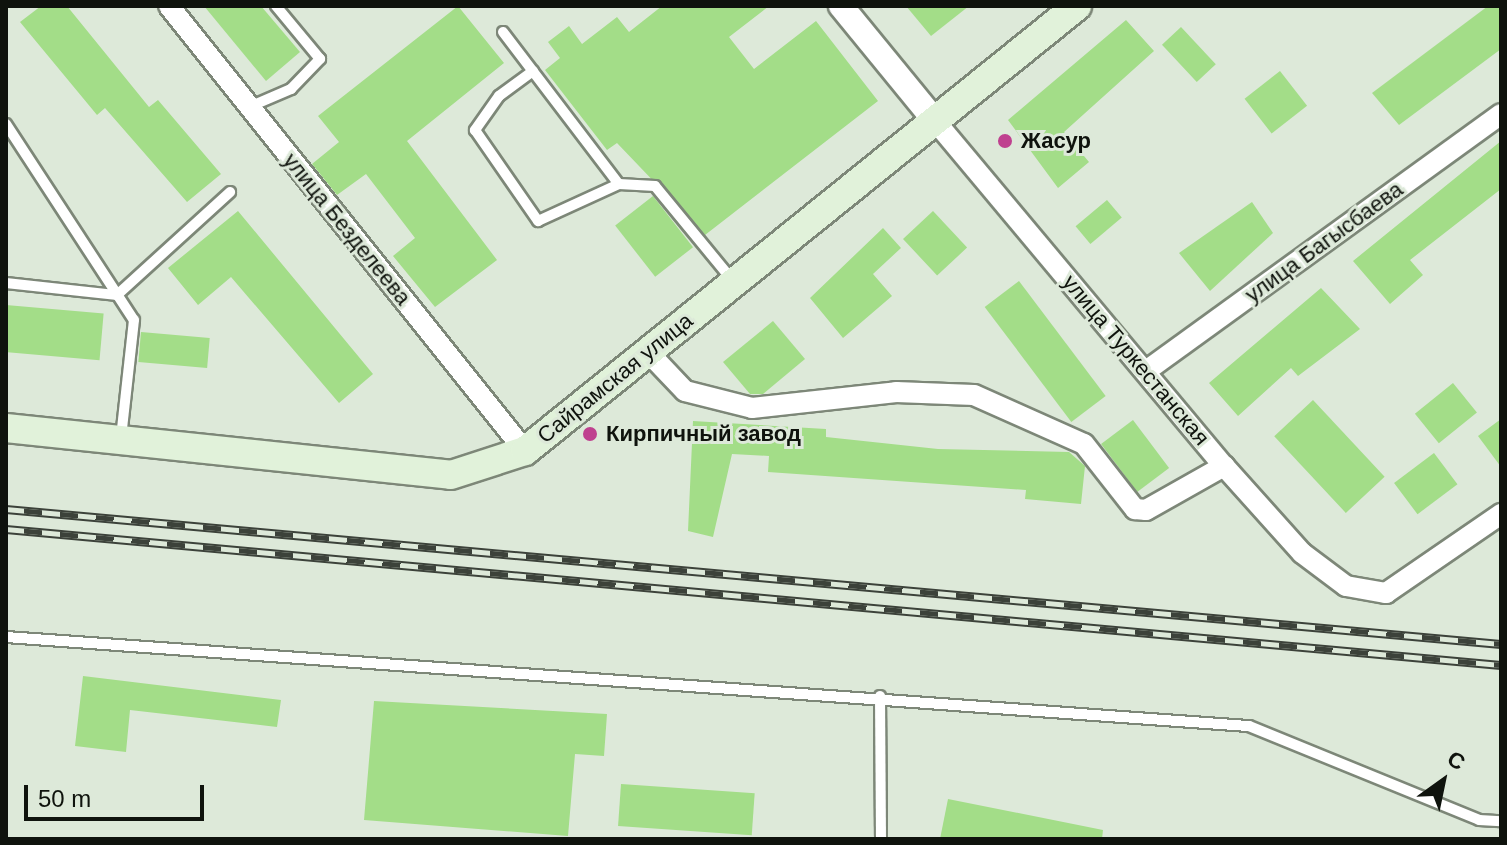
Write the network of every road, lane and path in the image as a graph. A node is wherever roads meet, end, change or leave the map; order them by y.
1 (276, 6) edge
2 (841, 6) edge
3 (1077, 6) edge
4 (176, 8) edge
5 (503, 32) dead end
6 (533, 71) junction
7 (249, 107) junction
8 (1501, 114) edge
9 (936, 122) junction
10 (6, 124) edge
11 (619, 184) junction
12 (230, 192) dead end
13 (734, 282) junction
14 (6, 283) edge
15 (117, 295) junction
16 (647, 351) junction
17 (1146, 371) junction
18 (6, 428) edge
19 (121, 440) junction
20 (525, 451) junction
21 (1224, 466) junction
22 (1501, 514) edge
23 (6, 637) edge
24 (880, 696) junction
25 (1501, 821) edge
26 (881, 839) edge

1 - 7 lane
2 - 9 street
3 - 9 main road, Сайрамская улица
4 - 7 street, улица Безделеева
5 - 6 lane
6 - 11 lane
6 - 11 lane
7 - 20 street, улица Безделеева
8 - 17 street, улица Багысбаева
9 - 13 main road, Сайрамская улица
9 - 17 street, улица Туркестанская
10 - 15 lane
11 - 13 lane
12 - 15 lane
13 - 16 main road, Сайрамская улица
14 - 15 lane
15 - 19 lane
16 - 20 main road, Сайрамская улица
16 - 21 street
17 - 21 street, улица Туркестанская
18 - 19 main road, Сайрамская улица
19 - 20 main road, Сайрамская улица
21 - 22 street, улица Туркестанская
23 - 24 lane
24 - 25 lane
24 - 26 lane

